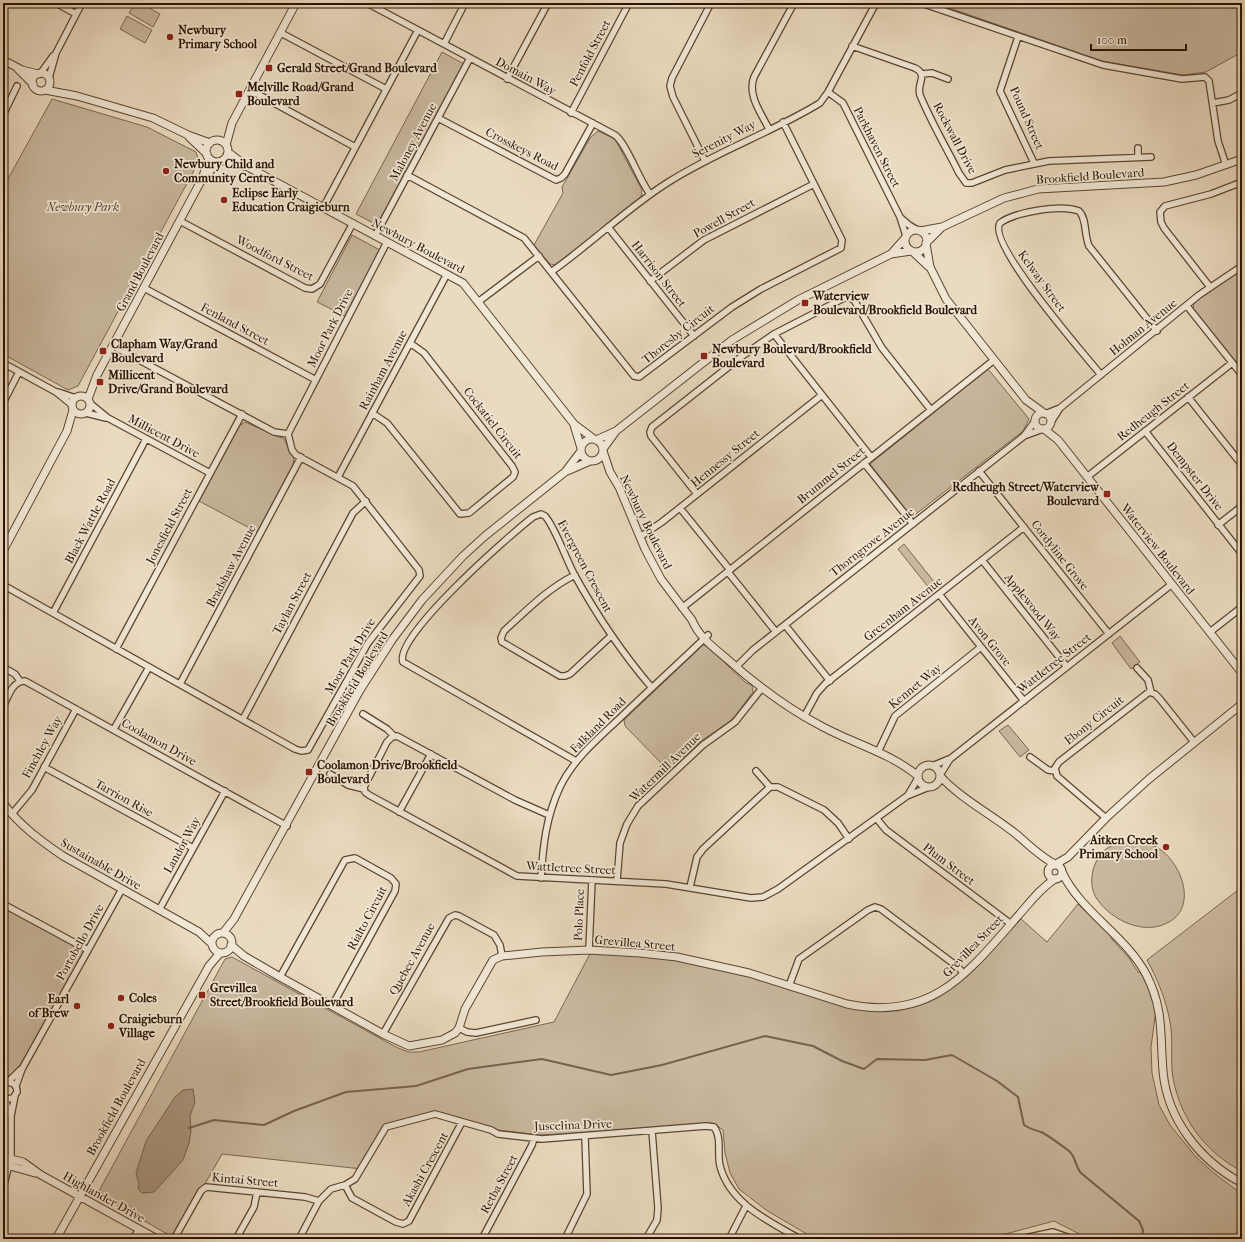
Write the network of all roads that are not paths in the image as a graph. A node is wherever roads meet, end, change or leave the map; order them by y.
1 (56, 3) edge
2 (82, 3) edge
3 (296, 3) edge
4 (367, 3) edge
5 (383, 3) edge
6 (466, 3) edge
7 (548, 3) edge
8 (630, 3) edge
9 (712, 3) edge
10 (794, 3) edge
11 (876, 3) edge
12 (921, 3) edge
13 (380, 10) junction
14 (76, 14) junction
15 (418, 30) junction
16 (280, 33) junction
17 (1018, 36) junction
18 (444, 44) junction
19 (852, 46) junction
20 (56, 53) junction
21 (470, 58) junction
22 (3, 60) edge
23 (15, 67) junction
24 (39, 74) junction
25 (922, 74) junction
26 (49, 79) junction
27 (507, 79) junction
28 (948, 79) dead end
29 (33, 84) junction
30 (18, 86) dead end
31 (386, 89) junction
32 (45, 90) junction
33 (250, 90) junction
34 (828, 92) junction
35 (1242, 93) edge
36 (77, 96) junction
37 (1213, 103) junction
38 (571, 112) junction
39 (3, 115) edge
40 (438, 118) junction
41 (783, 122) junction
42 (232, 123) junction
43 (593, 123) junction
44 (769, 129) junction
45 (188, 135) junction
46 (218, 140) junction
47 (210, 143) junction
48 (355, 147) junction
49 (227, 148) junction
50 (1138, 148) dead end
51 (208, 156) junction
52 (1138, 157) junction
53 (1151, 157) dead end
54 (1242, 158) edge
55 (220, 161) junction
56 (705, 161) junction
57 (1034, 163) junction
58 (1226, 165) junction
59 (246, 166) junction
60 (407, 175) junction
61 (202, 179) junction
62 (1242, 182) edge
63 (814, 184) junction
64 (650, 194) junction
65 (323, 208) junction
66 (900, 217) junction
67 (180, 221) junction
68 (353, 223) junction
69 (608, 227) junction
70 (942, 227) junction
71 (919, 231) junction
72 (375, 236) junction
73 (906, 236) junction
74 (387, 242) junction
75 (926, 244) junction
76 (912, 251) junction
77 (891, 254) junction
78 (539, 256) junction
79 (1242, 266) edge
80 (930, 267) junction
81 (551, 272) junction
82 (447, 274) junction
83 (650, 281) junction
84 (1210, 287) junction
85 (144, 288) junction
86 (478, 302) junction
87 (1187, 306) junction
88 (1156, 331) junction
89 (774, 334) junction
90 (694, 336) junction
91 (410, 343) junction
92 (113, 346) junction
93 (994, 360) junction
94 (3, 363) edge
95 (1232, 363) junction
96 (19, 372) junction
97 (1101, 375) junction
98 (1242, 375) edge
99 (316, 380) junction
100 (56, 392) junction
101 (822, 394) junction
102 (1188, 398) junction
103 (84, 399) junction
104 (1026, 400) junction
105 (3, 403) edge
106 (73, 408) junction
107 (1060, 408) junction
108 (931, 410) junction
109 (84, 413) junction
110 (372, 413) junction
111 (1045, 413) junction
112 (242, 414) junction
113 (108, 418) junction
114 (1036, 420) junction
115 (1051, 422) junction
116 (574, 424) junction
117 (1043, 429) junction
118 (67, 431) junction
119 (616, 431) junction
120 (1145, 431) junction
121 (288, 434) junction
122 (1024, 436) junction
123 (146, 439) junction
124 (595, 439) junction
125 (1058, 440) junction
126 (581, 449) junction
127 (603, 450) junction
128 (872, 457) junction
129 (301, 458) junction
130 (592, 461) junction
131 (864, 463) junction
132 (1242, 465) edge
133 (980, 471) junction
134 (565, 472) junction
135 (610, 472) junction
136 (210, 473) junction
137 (338, 477) junction
138 (1087, 477) junction
139 (697, 494) junction
140 (366, 501) junction
141 (1242, 506) edge
142 (680, 508) junction
143 (913, 524) junction
144 (1218, 524) junction
145 (1024, 527) junction
146 (640, 537) junction
147 (3, 551) edge
148 (1242, 554) edge
149 (982, 560) junction
150 (729, 571) junction
151 (575, 576) junction
152 (1172, 584) junction
153 (3, 585) edge
154 (939, 594) junction
155 (1242, 606) edge
156 (682, 608) junction
157 (53, 613) junction
158 (785, 625) junction
159 (776, 632) junction
160 (1210, 632) junction
161 (1109, 634) junction
162 (611, 636) junction
163 (706, 637) junction
164 (981, 647) junction
165 (116, 649) junction
166 (149, 667) junction
167 (736, 667) junction
168 (1067, 667) junction
169 (4, 668) dead end
170 (1137, 668) dead end
171 (1242, 673) edge
172 (20, 681) junction
173 (830, 681) junction
174 (180, 684) junction
175 (652, 688) junction
176 (762, 688) junction
177 (1151, 692) junction
178 (1024, 701) junction
179 (3, 707) edge
180 (1240, 707) edge
181 (76, 709) junction
182 (363, 714) dead end
183 (804, 717) junction
184 (243, 719) junction
185 (114, 730) junction
186 (394, 736) junction
187 (1194, 742) junction
188 (878, 752) junction
189 (431, 754) junction
190 (1030, 757) dead end
191 (950, 759) junction
192 (576, 761) junction
193 (900, 762) junction
194 (929, 766) junction
195 (44, 767) junction
196 (756, 771) dead end
197 (1055, 771) junction
198 (330, 774) dead end
199 (940, 775) junction
200 (918, 777) junction
201 (931, 786) junction
202 (770, 787) junction
203 (364, 790) junction
204 (954, 790) junction
205 (225, 791) junction
206 (907, 796) junction
207 (3, 803) edge
208 (399, 812) junction
209 (12, 814) junction
210 (549, 815) junction
211 (1106, 818) junction
212 (877, 819) junction
213 (287, 826) junction
214 (849, 839) junction
215 (193, 848) junction
216 (1040, 856) junction
217 (1068, 857) junction
218 (1056, 864) junction
219 (1062, 871) junction
220 (1048, 873) junction
221 (542, 878) junction
222 (1056, 879) junction
223 (592, 880) junction
224 (617, 881) junction
225 (1069, 886) junction
226 (690, 887) junction
227 (1042, 888) junction
228 (122, 889) junction
229 (3, 904) edge
230 (159, 910) junction
231 (234, 919) junction
232 (1011, 924) junction
233 (199, 932) junction
234 (219, 934) junction
235 (230, 937) junction
236 (215, 948) junction
237 (230, 948) junction
238 (88, 950) junction
239 (589, 950) junction
240 (502, 956) junction
241 (964, 974) junction
242 (280, 977) junction
243 (789, 986) junction
244 (332, 1006) junction
245 (536, 1020) dead end
246 (459, 1028) junction
247 (383, 1034) junction
248 (22, 1069) junction
249 (5, 1084) edge
250 (16, 1086) junction
251 (15, 1096) junction
252 (4, 1097) edge
253 (10, 1116) junction
254 (462, 1122) junction
255 (652, 1131) junction
256 (585, 1137) junction
257 (534, 1138) junction
258 (3, 1158) edge
259 (8, 1162) edge
260 (1242, 1183) edge
261 (345, 1185) junction
262 (3, 1188) edge
263 (257, 1192) junction
264 (79, 1196) junction
265 (319, 1201) junction
266 (746, 1206) junction
267 (139, 1229) junction
268 (1027, 1238) edge
269 (56, 1239) edge
270 (133, 1239) edge
271 (157, 1239) edge
272 (174, 1239) edge
273 (236, 1239) edge
274 (299, 1239) edge
275 (482, 1239) edge
276 (565, 1239) edge
277 (646, 1239) edge
278 (729, 1239) edge
279 (800, 1239) edge
280 (1020, 1239) edge
281 (1073, 1239) edge

1 - 14 street
2 - 14 street
3 - 16 street
4 - 13 street, Domain Way
5 - 13 street
6 - 18 street
7 - 27 street
8 - 38 street, Penfold Street
9 - 56 street
10 - 44 street
11 - 19 street, Serenity Way
12 - 17 street
13 - 15 street, Domain Way
14 - 20 street
15 - 18 street, Domain Way
15 - 31 street
16 - 31 street
16 - 33 street
17 - 37 street
17 - 57 street, Pound Street
18 - 21 street, Domain Way
19 - 25 street
19 - 34 street, Serenity Way
20 - 24 street
20 - 26 street
21 - 27 street, Domain Way
21 - 40 street, Maloney Avenue
22 - 23 street
23 - 24 street
23 - 29 street
24 - 26 street
24 - 29 street
25 - 28 street
25 - 57 street, Rockwall Drive
26 - 32 street
26 - 36 street
27 - 38 street, Domain Way
29 - 32 street
30 - 39 street
31 - 48 street
32 - 36 street
33 - 42 street
33 - 48 street
34 - 41 street, Serenity Way
34 - 66 street, Parkhaven Street
35 - 37 street
36 - 45 street
37 - 58 street
38 - 43 street, Domain Way
40 - 43 street, Crosskeys Road
40 - 60 street, Maloney Avenue
41 - 44 street, Serenity Way
41 - 63 street, Thoresby Circuit
42 - 46 street
42 - 49 street
43 - 64 street, Domain Way
44 - 56 street, Serenity Way
45 - 47 street
45 - 51 street
46 - 47 street
46 - 49 street
47 - 51 street
48 - 65 street
49 - 55 street
49 - 59 street, Newbury Boulevard
50 - 52 street
51 - 55 street
51 - 61 street, Grand Boulevard
52 - 53 street, Rockwall Drive
52 - 57 street, Rockwall Drive
54 - 58 street, Brookfield Boulevard
55 - 59 street, Newbury Boulevard
55 - 61 street, Grand Boulevard
56 - 64 street, Serenity Way
58 - 70 street, Brookfield Boulevard
59 - 65 street, Newbury Boulevard
60 - 72 street, Maloney Avenue
60 - 78 street, Thoresby Circuit
61 - 67 street, Grand Boulevard
62 - 84 street
63 - 83 street, Powell Street
63 - 90 street, Thoresby Circuit
64 - 69 street, Serenity Way
65 - 68 street, Newbury Boulevard
66 - 71 street, Parkhaven Street
66 - 73 street, Parkhaven Street
67 - 68 street, Woodford Street
67 - 85 street, Grand Boulevard
68 - 72 street, Newbury Boulevard
69 - 81 street, Serenity Way
69 - 83 street, Harrison Street
70 - 71 street, Brookfield Boulevard
70 - 75 street, Brookfield Boulevard
71 - 73 street
71 - 75 street
72 - 74 street, Newbury Boulevard
73 - 76 street
73 - 77 street
74 - 82 street, Newbury Boulevard
74 - 99 street, Moor Park Drive
75 - 76 street
75 - 80 street
76 - 77 street
76 - 80 street
77 - 119 street
78 - 81 street, Thoresby Circuit
78 - 86 street
79 - 84 street, Holman Avenue
80 - 93 street
81 - 90 street, Thoresby Circuit
82 - 86 street, Newbury Boulevard
82 - 91 street, Rainham Avenue
83 - 90 street, Harrison Street
84 - 87 street, Holman Avenue
85 - 92 street, Grand Boulevard
85 - 99 street, Fenland Street
86 - 116 street, Newbury Boulevard
87 - 88 street, Holman Avenue
87 - 95 street
88 - 97 street, Holman Avenue
88 - 97 street, Kelway Street
89 - 101 street
89 - 108 street
89 - 139 street
91 - 110 street, Rainham Avenue
91 - 110 street, Cockatiel Circuit
92 - 103 street, Grand Boulevard
92 - 112 street
93 - 104 street
93 - 108 street, Brummel Street
94 - 96 street, Millicent Drive
95 - 98 street
95 - 102 street, Redheugh Street
96 - 100 street, Millicent Drive
96 - 105 street
97 - 107 street, Holman Avenue
99 - 121 street, Moor Park Drive
100 - 103 street, Millicent Drive
100 - 106 street, Millicent Drive
101 - 128 street
101 - 139 street, Hennessy Street
102 - 120 street, Redheugh Street
102 - 132 street
103 - 106 street
103 - 109 street
103 - 113 street, Millicent Drive
104 - 111 street
104 - 114 street
106 - 109 street
106 - 118 street
107 - 111 street, Holman Avenue
107 - 115 street, Holman Avenue
108 - 128 street, Brummel Street
109 - 113 street, Millicent Drive
109 - 118 street
110 - 137 street, Rainham Avenue
111 - 114 street
111 - 115 street
112 - 121 street
112 - 136 street, Jonesfield Street
113 - 123 street, Millicent Drive
114 - 117 street
114 - 122 street, Thorngrove Avenue
115 - 117 street
115 - 125 street, Waterview Boulevard
116 - 124 street, Newbury Boulevard
116 - 126 street, Newbury Boulevard
117 - 122 street, Thorngrove Avenue
117 - 125 street, Waterview Boulevard
118 - 147 street
119 - 124 street
119 - 127 street
120 - 138 street, Redheugh Street
120 - 144 street, Dempster Drive
121 - 129 street, Moor Park Drive
122 - 133 street, Thorngrove Avenue
123 - 136 street, Millicent Drive
123 - 157 street, Black Wattle Road
124 - 126 street
124 - 127 street
125 - 138 street, Waterview Boulevard
126 - 130 street
126 - 134 street, Brookfield Boulevard
127 - 130 street
127 - 135 street, Newbury Boulevard
128 - 131 street, Brummel Street
129 - 137 street, Moor Park Drive
129 - 174 street, Bradshaw Avenue
130 - 134 street, Brookfield Boulevard
130 - 135 street, Newbury Boulevard
131 - 143 street
131 - 150 street, Brummel Street
133 - 143 street, Thorngrove Avenue
133 - 145 street, Cordyline Grove
134 - 213 street, Brookfield Boulevard
135 - 146 street, Newbury Boulevard
136 - 165 street, Jonesfield Street
137 - 140 street, Moor Park Drive
138 - 152 street, Waterview Boulevard
139 - 142 street, Hennessy Street
140 - 184 street, Taylan Street
140 - 184 street, Moor Park Drive
141 - 144 street
142 - 146 street, Hennessy Street
142 - 150 street
143 - 158 street, Thorngrove Avenue
144 - 148 street, Dempster Drive
145 - 149 street, Greenham Avenue
145 - 161 street, Cordyline Grove
146 - 156 street, Newbury Boulevard
149 - 154 street, Greenham Avenue
149 - 168 street, Applewood Way
150 - 156 street, Brummel Street
150 - 159 street
151 - 162 street, Evergreen Crescent
151 - 162 street
151 - 192 street, Evergreen Crescent
152 - 160 street, Waterview Boulevard
152 - 161 street, Wattletree Street
153 - 157 street, Moor Park Drive
154 - 164 street, Avon Grove
154 - 173 street, Greenham Avenue
155 - 160 street
156 - 163 street, Newbury Boulevard
157 - 165 street, Moor Park Drive
158 - 159 street, Thorngrove Avenue
158 - 173 street
159 - 167 street, Thorngrove Avenue
160 - 171 street, Waterview Boulevard
161 - 168 street, Wattletree Street
162 - 175 street, Evergreen Crescent
163 - 167 street, Newbury Boulevard
163 - 175 street, Falkland Road
164 - 178 street, Avon Grove
164 - 188 street, Kennet Way
165 - 166 street, Moor Park Drive
166 - 174 street, Moor Park Drive
166 - 185 street
167 - 176 street, Newbury Boulevard
168 - 178 street, Wattletree Street
169 - 172 street, Coolamon Drive
170 - 177 street
172 - 179 street
172 - 181 street, Coolamon Drive
173 - 183 street, Greenham Avenue
174 - 184 street, Moor Park Drive
175 - 192 street, Falkland Road
176 - 183 street, Newbury Boulevard
176 - 224 street, Watermill Avenue
177 - 187 street
177 - 197 street, Ebony Circuit
178 - 191 street, Wattletree Street
180 - 187 street
181 - 185 street, Coolamon Drive
181 - 195 street, Finchley Way
182 - 186 street
183 - 188 street, Newbury Boulevard
185 - 205 street, Coolamon Drive
186 - 189 street
186 - 203 street
187 - 211 street
188 - 193 street, Newbury Boulevard
189 - 208 street
189 - 210 street
190 - 197 street
191 - 194 street, Wattletree Street
191 - 199 street, Wattletree Street
192 - 210 street, Falkland Road
193 - 194 street, Newbury Boulevard
193 - 200 street, Newbury Boulevard
194 - 199 street
194 - 200 street
195 - 209 street, Finchley Way
195 - 215 street, Tarrion Rise
196 - 202 street
197 - 211 street
198 - 203 street, Wattletree Street
199 - 201 street
199 - 204 street
200 - 201 street
200 - 206 street, Wattletree Street
201 - 204 street
201 - 206 street, Wattletree Street
202 - 214 street
202 - 226 street
203 - 208 street, Wattletree Street
204 - 216 street
205 - 213 street, Coolamon Drive
205 - 215 street, Landor Way
206 - 212 street, Wattletree Street
207 - 209 street, Sustainable Drive
208 - 221 street, Wattletree Street
209 - 228 street, Sustainable Drive
210 - 221 street, Falkland Road
211 - 217 street
212 - 214 street, Wattletree Street
212 - 232 street, Plum Street
213 - 231 street, Brookfield Boulevard
214 - 226 street, Wattletree Street
215 - 230 street, Landor Way
216 - 218 street
216 - 220 street
217 - 218 street
217 - 219 street
218 - 219 street
218 - 220 street
219 - 222 street
219 - 225 street
220 - 222 street
220 - 227 street, Grevillea Street
221 - 223 street, Wattletree Street
222 - 225 street
222 - 227 street, Grevillea Street
223 - 224 street, Wattletree Street
223 - 239 street, Polo Place
224 - 226 street, Wattletree Street
225 - 260 street
227 - 232 street, Grevillea Street
228 - 230 street, Sustainable Drive
228 - 238 street, Portobello Drive
229 - 238 street
230 - 233 street, Sustainable Drive
231 - 234 street, Brookfield Boulevard
231 - 235 street, Brookfield Boulevard
232 - 241 street, Grevillea Street
233 - 234 street, Sustainable Drive
233 - 236 street, Sustainable Drive
234 - 235 street, Sustainable Drive
234 - 236 street, Brookfield Boulevard
235 - 237 street, Brookfield Boulevard
236 - 237 street
236 - 264 street, Brookfield Boulevard
237 - 242 street
238 - 248 street, Portobello Drive
239 - 240 street, Grevillea Street
239 - 243 street, Grevillea Street
240 - 246 street
240 - 247 street, Quebec Avenue
241 - 243 street, Grevillea Street
241 - 243 street
242 - 244 street
242 - 244 street, Rialto Circuit
244 - 247 street
245 - 246 street
246 - 247 street
248 - 249 street, Portobello Drive
248 - 250 street, Portobello Drive
249 - 250 street
250 - 251 street, Portobello Drive
251 - 252 street
251 - 253 street
252 - 253 street
253 - 259 street
254 - 257 street, Juscelina Drive
254 - 261 street, Juscelina Drive
254 - 261 street, Akashi Crescent
255 - 256 street, Juscelina Drive
255 - 266 street, Juscelina Drive
255 - 277 street
256 - 257 street, Juscelina Drive
256 - 276 street
257 - 275 street, Retba Street
258 - 259 street, Highlander Drive
259 - 262 street
259 - 264 street, Highlander Drive
261 - 265 street, Juscelina Drive
263 - 265 street, Kintai Street
263 - 272 street, Kintai Street
263 - 273 street
264 - 267 street, Highlander Drive
264 - 269 street, Brookfield Boulevard
265 - 274 street, Juscelina Drive
266 - 278 street
266 - 279 street, Juscelina Drive
267 - 270 street
267 - 271 street, Highlander Drive
268 - 280 street
268 - 281 street

